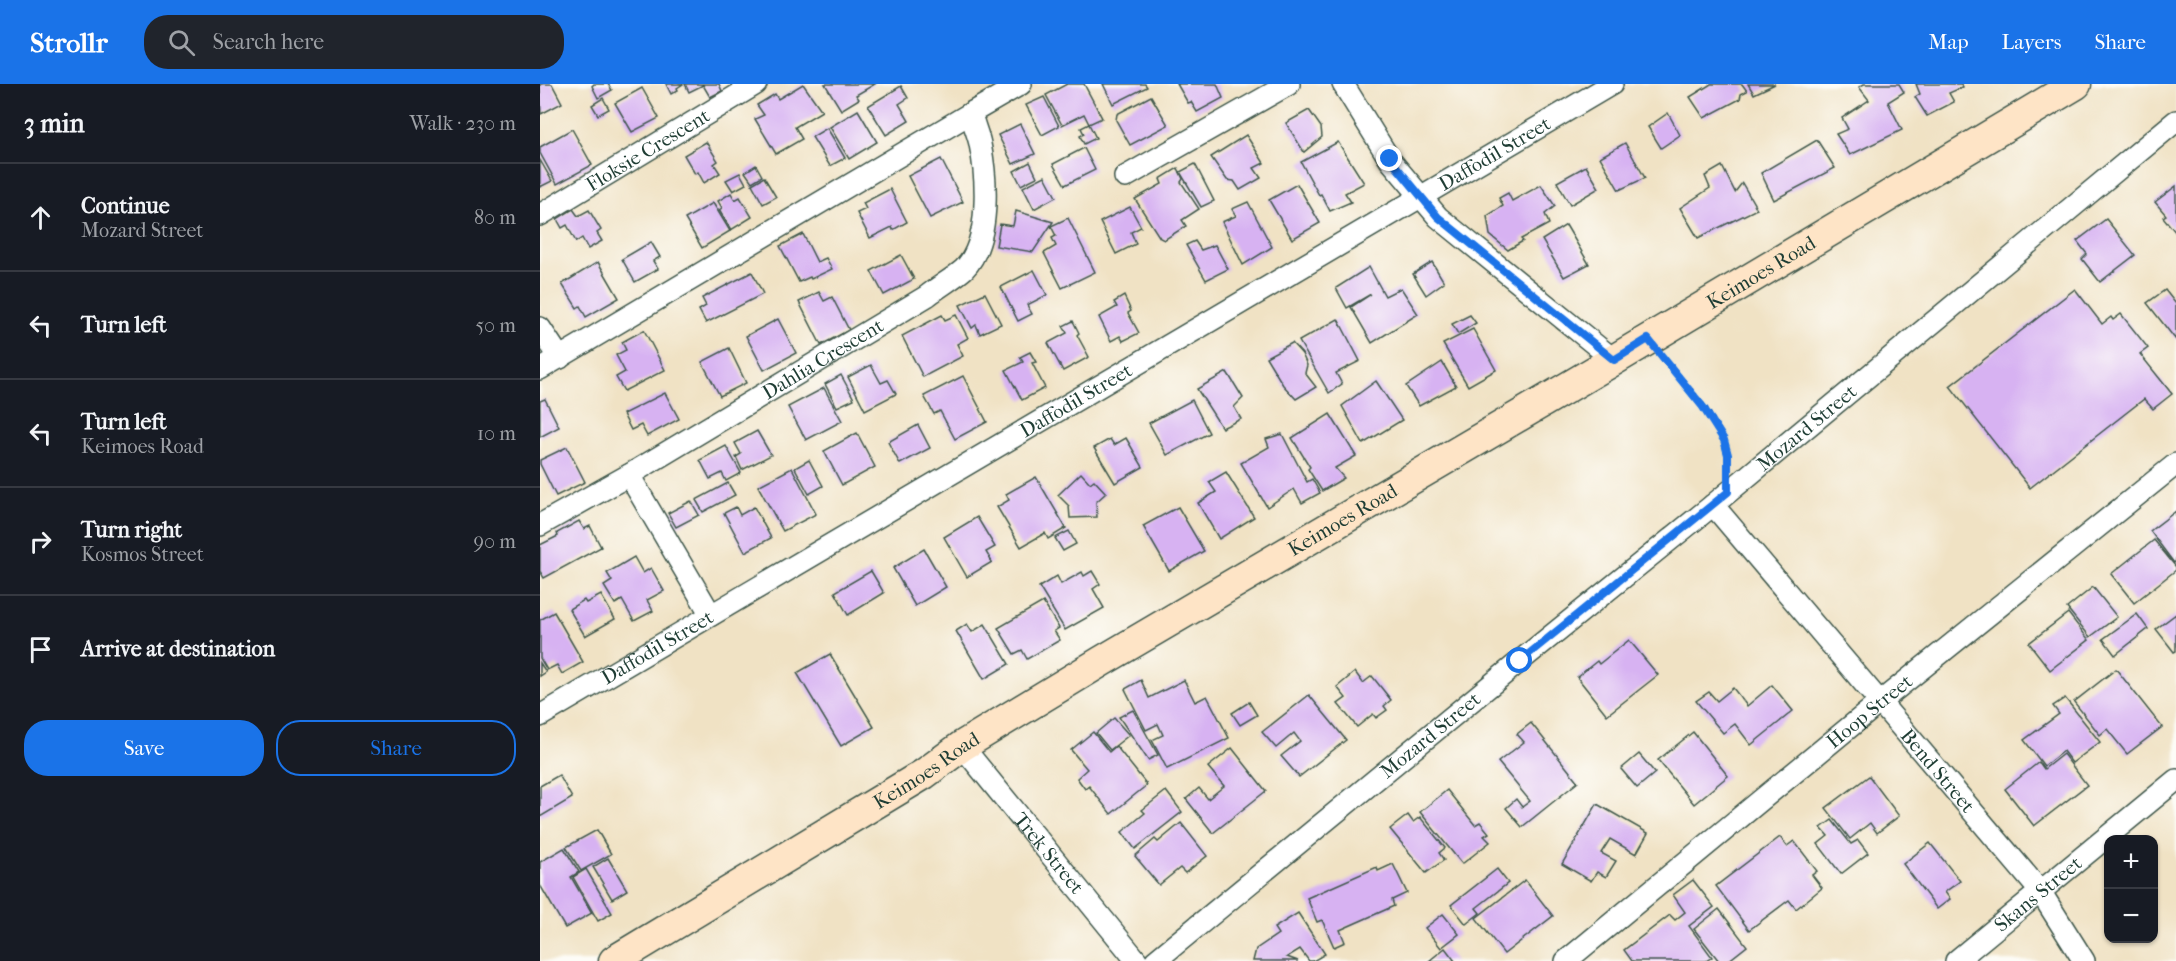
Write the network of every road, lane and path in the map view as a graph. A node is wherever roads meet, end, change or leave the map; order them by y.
1 (756, 84) edge
2 (1021, 84) edge
3 (1289, 84) edge
4 (1343, 84) edge
5 (1612, 84) edge
6 (2076, 84) edge
7 (970, 113) junction
8 (2176, 121) edge
9 (1125, 177) dead end
10 (1421, 198) junction
11 (540, 215) edge
12 (540, 328) edge
13 (1648, 339) junction
14 (560, 358) junction
15 (1614, 360) junction
16 (540, 369) edge
17 (2176, 464) edge
18 (629, 475) junction
19 (1721, 499) junction
20 (540, 525) edge
21 (711, 615) junction
22 (1880, 702) junction
23 (540, 716) edge
24 (962, 746) junction
25 (2176, 780) edge
26 (2040, 891) junction
27 (614, 961) edge
28 (1137, 961) edge
29 (1155, 961) edge
30 (1566, 961) edge
31 (1956, 961) edge
32 (2084, 961) edge

1 - 11 street, Floksie Crescent
2 - 7 street
3 - 9 street
4 - 10 street
5 - 10 street, Daffodil Street
6 - 13 street, Keimoes Road
7 - 14 street
7 - 18 street, Dahlia Crescent
8 - 19 street, Mozard Street
10 - 15 street
10 - 21 street, Daffodil Street
12 - 14 street
13 - 15 street, Keimoes Road
13 - 19 path
14 - 16 street
15 - 24 street, Keimoes Road
17 - 22 street, Hoop Street
18 - 20 street, Dahlia Crescent
18 - 21 street
19 - 22 street, Bend Street
19 - 29 street, Mozard Street
21 - 23 street, Daffodil Street
22 - 26 street, Bend Street
22 - 30 street, Hoop Street
24 - 27 street, Keimoes Road
24 - 28 street, Trek Street
25 - 26 street, Skans Street
26 - 31 street, Skans Street
26 - 32 street, Bend Street

